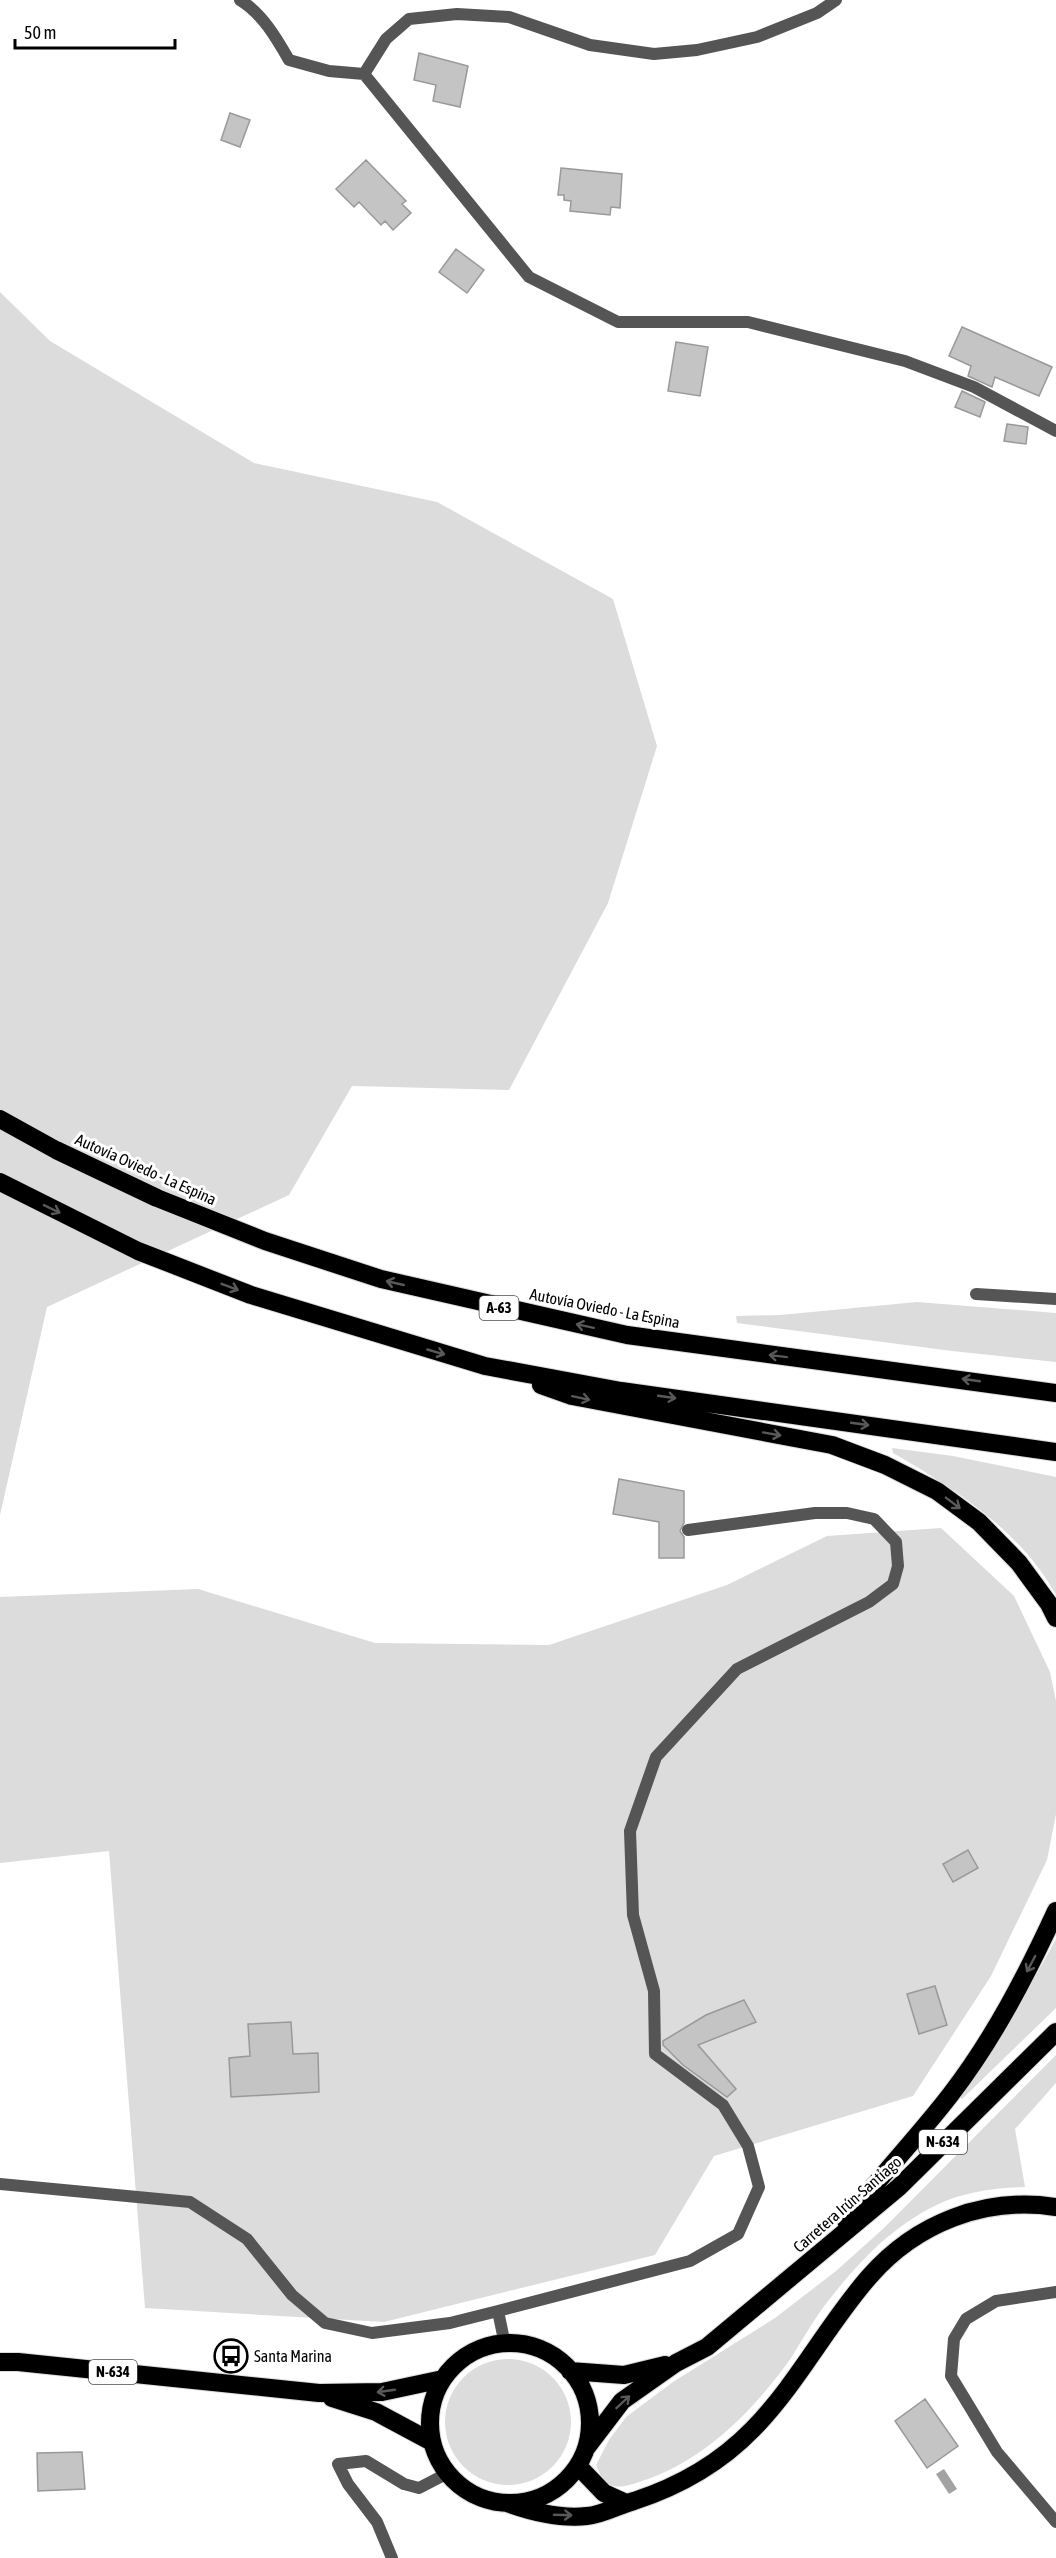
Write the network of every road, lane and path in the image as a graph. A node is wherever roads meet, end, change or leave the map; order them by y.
1 (240, 0) edge
2 (836, 0) edge
3 (364, 74) junction
4 (1056, 431) edge
5 (0, 1119) edge
6 (0, 1182) edge
7 (976, 1294) dead end
8 (1056, 1299) edge
9 (485, 1366) junction
10 (1056, 1391) edge
11 (1056, 1452) edge
12 (688, 1530) dead end
13 (1056, 1618) edge
14 (1056, 1911) edge
15 (1056, 2032) edge
16 (0, 2184) edge
17 (1056, 2207) edge
18 (826, 2248) junction
19 (1056, 2292) edge
20 (498, 2310) junction
21 (504, 2340) junction
22 (0, 2362) edge
23 (676, 2363) junction
24 (570, 2371) junction
25 (443, 2379) junction
26 (319, 2393) junction
27 (432, 2442) junction
28 (587, 2447) junction
29 (578, 2466) junction
30 (446, 2474) junction
31 (507, 2503) junction
32 (626, 2503) junction
33 (1056, 2522) edge
34 (392, 2558) edge

1 - 3 street
2 - 3 street
3 - 4 street
10 -> 5 highway, Autovía Oviedo - La Espina / A-63
6 -> 9 highway
7 - 8 street
9 -> 11 highway
9 -> 13 highway
12 - 20 street
14 -> 18 highway
15 - 18 highway, Carretera Irún-Santiago / N-634
16 - 20 street
17 - 32 highway
18 - 23 highway, Carretera Irún-Santiago / N-634
19 - 33 street
20 - 21 street
21 - 24 highway, N-634
21 - 25 highway, N-634
22 - 26 highway, N-634
23 - 24 highway, Carretera Irún-Santiago / N-634
28 -> 23 highway, Carretera Irún-Santiago / N-634
24 - 28 highway, N-634
25 -> 26 highway, N-634
25 - 27 highway, N-634
26 - 27 highway, N-634
27 - 30 highway, N-634
28 - 29 highway, N-634
29 - 31 highway, N-634
29 - 32 highway
30 - 31 highway, N-634
30 - 34 street
31 -> 32 highway

